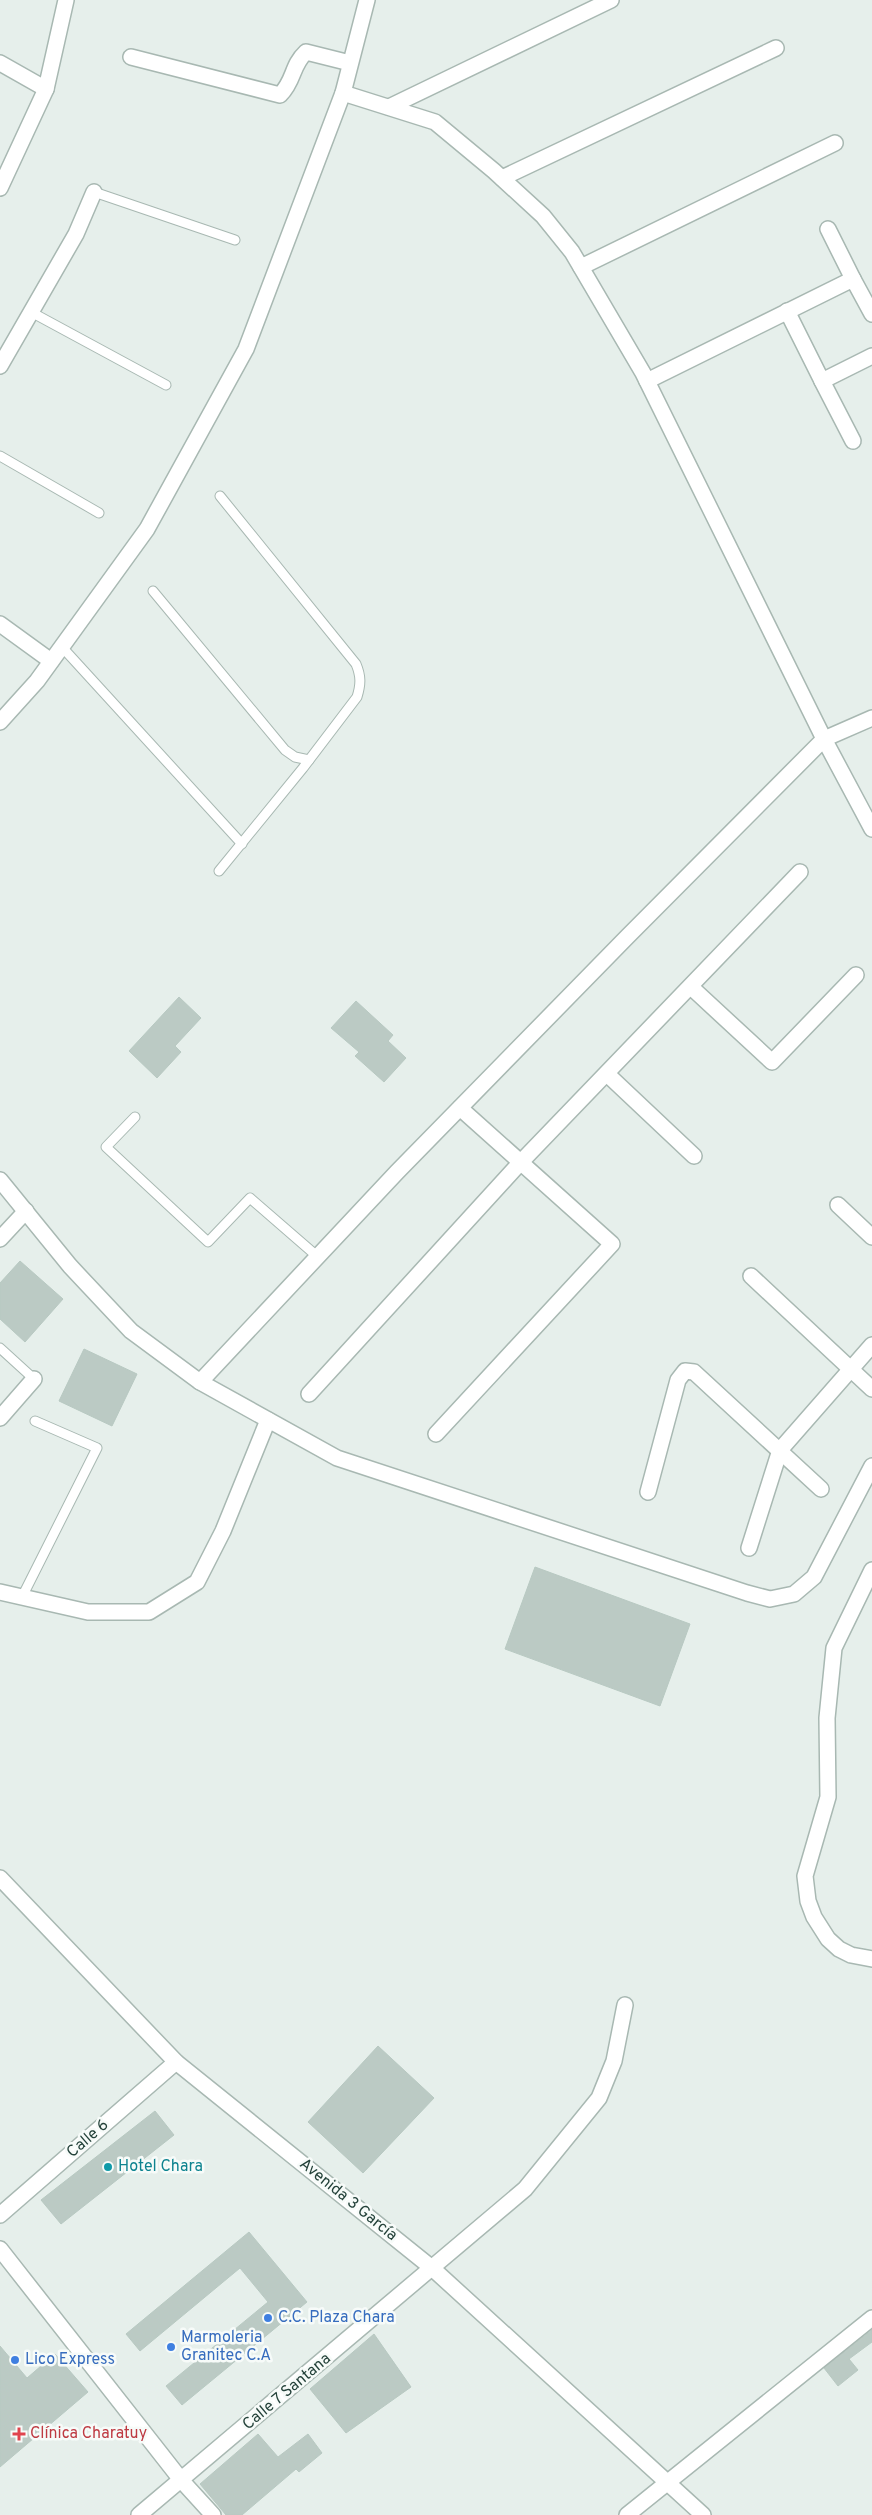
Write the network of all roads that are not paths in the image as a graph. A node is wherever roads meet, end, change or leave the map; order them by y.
1 (66, 0) edge
2 (367, 0) edge
3 (611, 0) edge
4 (776, 48) dead end
5 (131, 57) dead end
6 (0, 63) edge
7 (350, 63) junction
8 (46, 88) junction
9 (343, 93) junction
10 (389, 108) junction
11 (835, 143) dead end
12 (502, 178) junction
13 (0, 188) edge
14 (94, 192) joint
15 (828, 229) dead end
16 (235, 240) dead end
17 (581, 267) junction
18 (853, 279) junction
19 (31, 312) junction
20 (787, 312) junction
21 (872, 314) edge
22 (872, 356) edge
23 (0, 366) edge
24 (647, 381) junction
25 (822, 381) junction
26 (166, 384) dead end
27 (853, 441) dead end
28 (0, 456) edge
29 (220, 496) dead end
30 (100, 513) dead end
31 (153, 591) dead end
32 (0, 624) edge
33 (62, 647) junction
34 (51, 661) junction
35 (872, 718) edge
36 (0, 722) edge
37 (824, 739) junction
38 (309, 760) junction
39 (872, 829) edge
40 (242, 844) junction
41 (219, 871) dead end
42 (800, 872) dead end
43 (856, 976) dead end
44 (691, 987) junction
45 (607, 1074) junction
46 (460, 1108) junction
47 (135, 1117) dead end
48 (694, 1156) dead end
49 (520, 1163) junction
50 (0, 1180) edge
51 (838, 1205) dead end
52 (26, 1212) junction
53 (872, 1237) edge
54 (0, 1239) edge
55 (318, 1256) junction
56 (751, 1276) dead end
57 (872, 1345) edge
58 (0, 1348) edge
59 (851, 1369) junction
60 (34, 1379) joint
61 (200, 1382) junction
62 (872, 1389) edge
63 (309, 1394) dead end
64 (0, 1418) edge
65 (268, 1420) junction
66 (35, 1421) dead end
67 (436, 1434) dead end
68 (780, 1450) junction
69 (872, 1466) edge
70 (821, 1489) dead end
71 (648, 1492) dead end
72 (748, 1548) dead end
73 (872, 1570) edge
74 (0, 1592) edge
75 (22, 1597) junction
76 (0, 1878) edge
77 (872, 1959) edge
78 (625, 2005) dead end
79 (176, 2062) junction
80 (0, 2215) edge
81 (0, 2249) edge
82 (432, 2268) junction
83 (872, 2318) edge
84 (182, 2481) junction
85 (669, 2483) junction
86 (140, 2515) edge
87 (213, 2515) edge
88 (627, 2515) edge
89 (703, 2515) edge

1 - 8 street
2 - 7 street
3 - 10 street
4 - 12 street
5 - 7 street
6 - 8 street
7 - 9 street
8 - 13 street
9 - 10 street
9 - 33 street
10 - 12 street
11 - 17 street
12 - 17 street
14 - 16 lane
14 - 19 street
15 - 18 street
17 - 24 street
18 - 20 street
18 - 21 street
19 - 23 street
19 - 26 lane
20 - 24 street
20 - 25 street
22 - 25 street
24 - 37 street
25 - 27 street
28 - 30 lane
29 - 38 lane
31 - 38 lane
32 - 34 street
33 - 34 street
33 - 40 lane
34 - 36 street
35 - 37 street
37 - 39 street
37 - 46 street
38 - 40 lane
40 - 41 lane
42 - 44 street
43 - 44 street
44 - 45 street
45 - 48 street
45 - 49 street
46 - 49 street
46 - 55 street
47 - 55 lane
49 - 63 street
49 - 67 street
50 - 52 street
51 - 53 street
52 - 54 street
52 - 61 street
55 - 61 street
56 - 59 street
57 - 59 street
58 - 60 lane
59 - 62 street
59 - 68 street
60 - 64 street
61 - 65 street
65 - 69 street
65 - 75 street
66 - 75 lane
68 - 70 street
68 - 71 street
68 - 72 street
73 - 77 street
74 - 75 street
76 - 79 street, Avenida 3 García
78 - 82 street, Calle 7 Santana
79 - 80 street, Calle 6
79 - 82 street, Avenida 3 García
81 - 84 street
82 - 84 street, Calle 7 Santana
82 - 85 street, Avenida 3 García
83 - 85 street
84 - 86 street, Calle 7 Santana
84 - 87 street
85 - 88 street
85 - 89 street, Avenida 3 García

